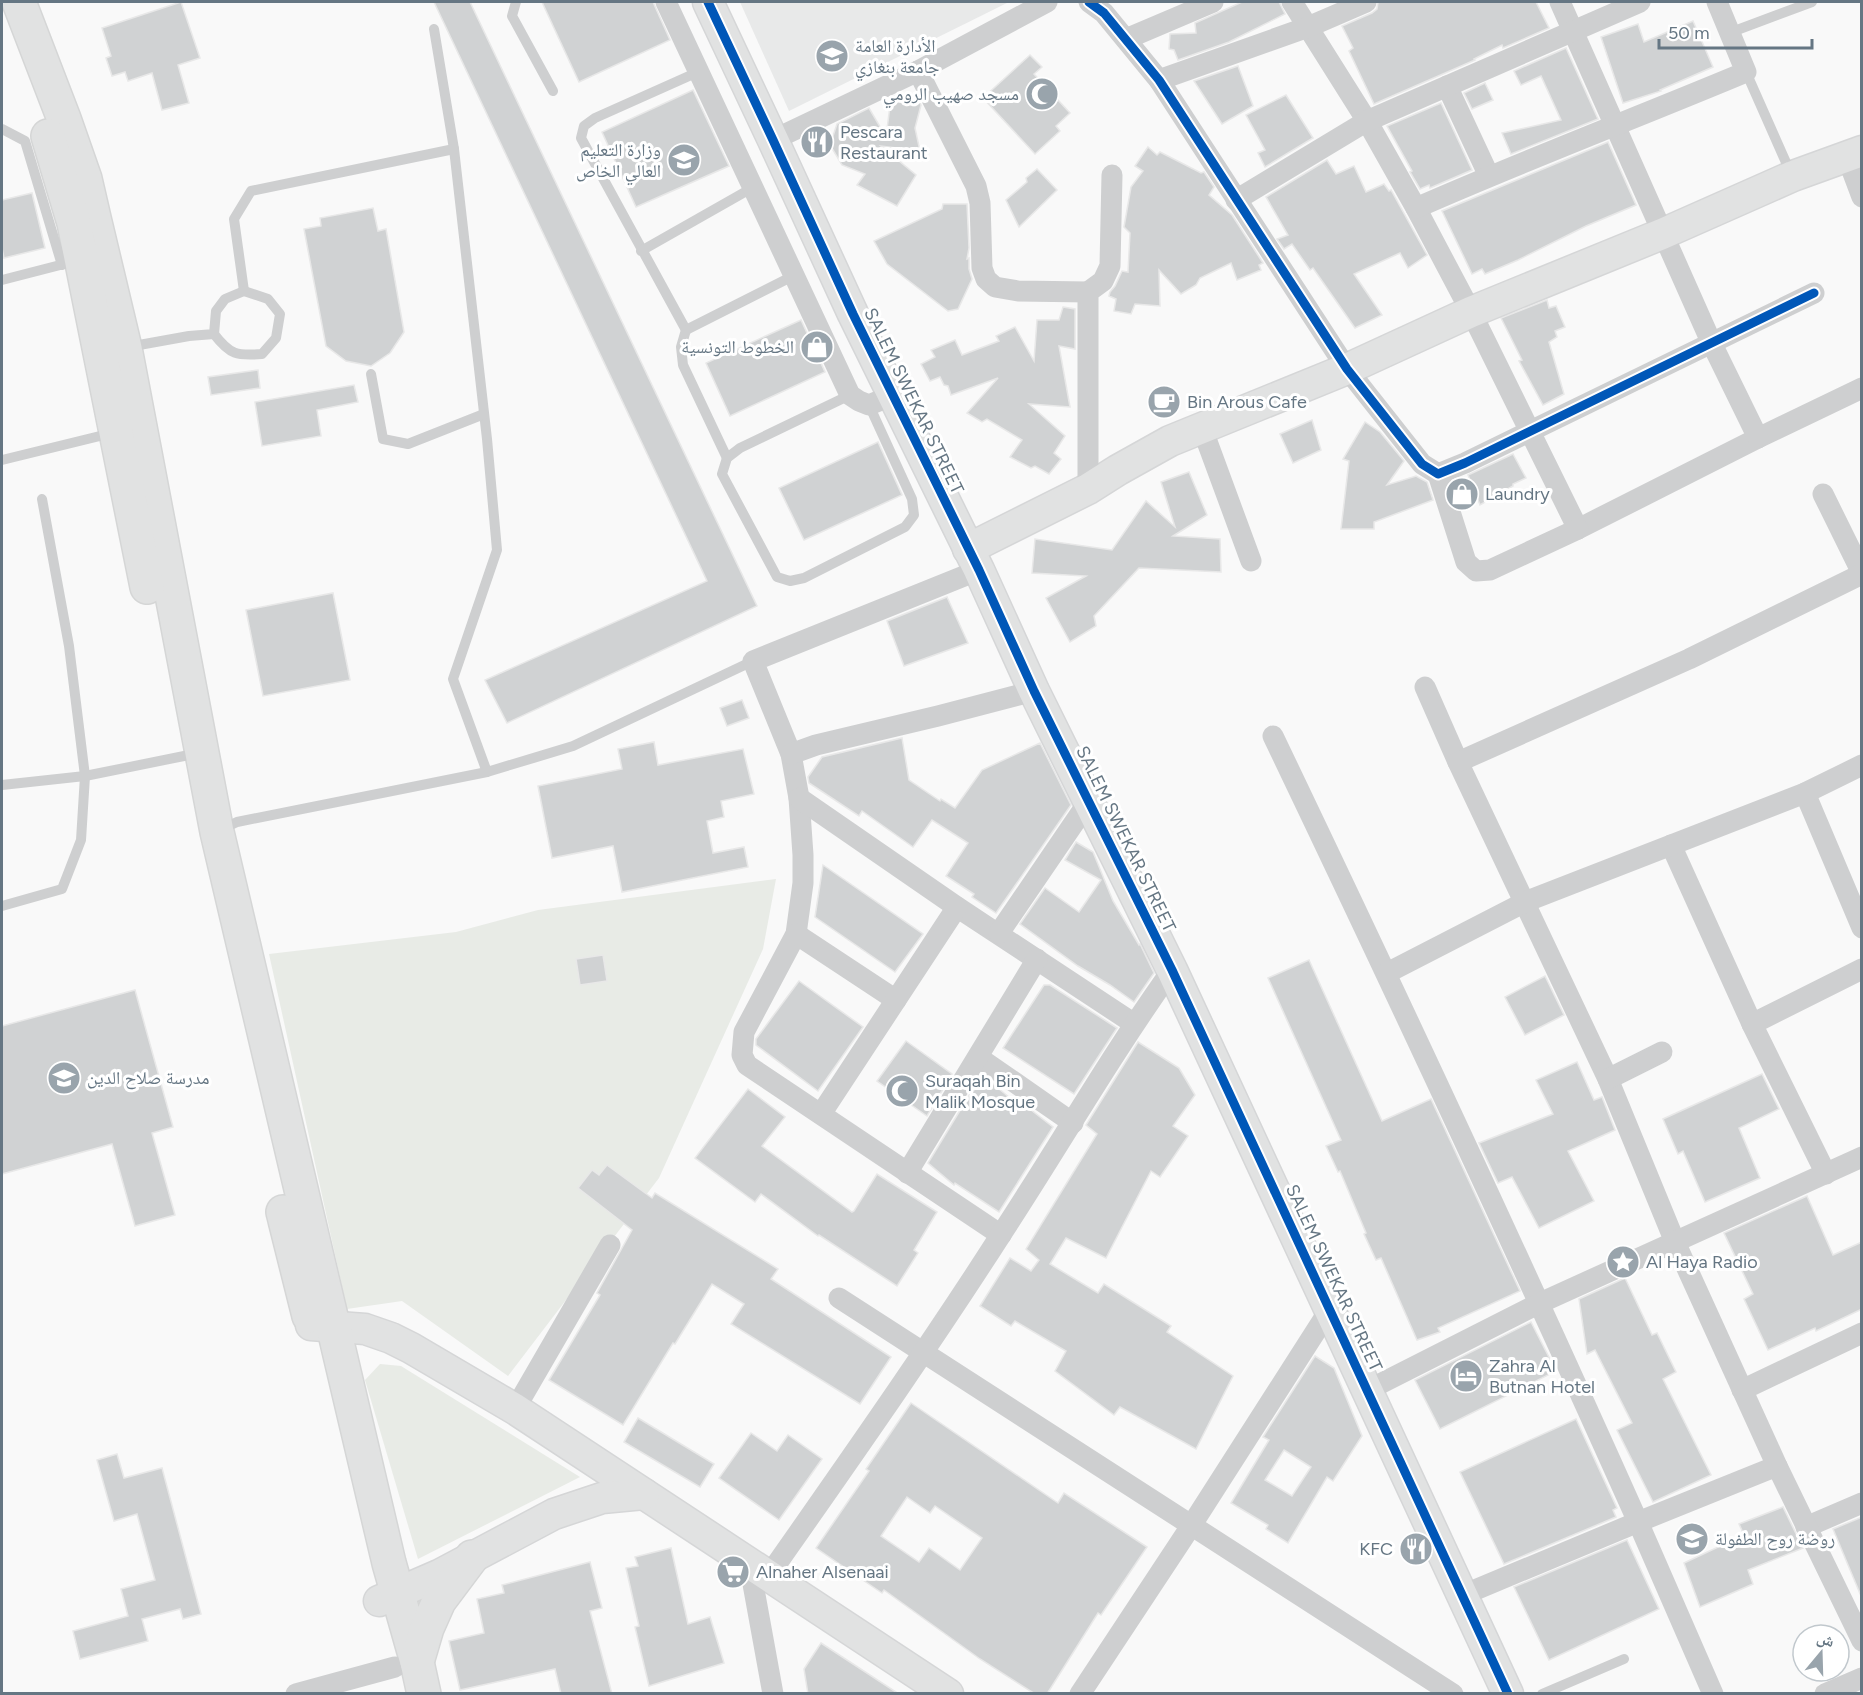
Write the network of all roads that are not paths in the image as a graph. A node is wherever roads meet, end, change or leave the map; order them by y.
1 (19, 2) edge
2 (516, 2) edge
3 (666, 2) edge
4 (708, 2) edge
5 (1047, 2) edge
6 (1089, 2) edge
7 (1213, 2) edge
8 (1292, 2) edge
9 (1366, 2) edge
10 (1560, 2) edge
11 (1640, 2) edge
12 (1717, 2) edge
13 (1812, 2) edge
14 (2, 11) edge
15 (1308, 27) junction
16 (435, 29) dead end
17 (1574, 30) junction
18 (1730, 33) junction
19 (1126, 39) junction
20 (918, 71) junction
21 (698, 72) junction
22 (1746, 72) junction
23 (1159, 80) junction
24 (1447, 86) junction
25 (553, 91) dead end
26 (1367, 121) junction
27 (1617, 126) junction
28 (2, 129) edge
29 (774, 140) junction
30 (454, 149) junction
31 (1854, 154) edge
32 (1112, 175) dead end
33 (1489, 176) junction
34 (1792, 176) junction
35 (753, 188) junction
36 (1862, 197) edge
37 (1236, 201) junction
38 (1416, 208) junction
39 (1662, 234) junction
40 (641, 251) junction
41 (75, 261) dead end
42 (63, 265) junction
43 (793, 276) junction
44 (2, 280) edge
45 (244, 291) junction
46 (1088, 292) junction
47 (1814, 292) dead end
48 (1471, 312) junction
49 (686, 330) junction
50 (214, 334) junction
51 (1712, 344) junction
52 (125, 348) junction
53 (1347, 369) junction
54 (371, 374) dead end
55 (1862, 388) edge
56 (871, 398) junction
57 (484, 414) junction
58 (1202, 428) junction
59 (1529, 431) junction
60 (104, 435) dead end
61 (1758, 438) junction
62 (727, 458) junction
63 (2, 460) edge
64 (1438, 474) junction
65 (1088, 489) junction
66 (1823, 494) dead end
67 (42, 499) dead end
68 (1578, 530) junction
69 (973, 559) junction
70 (1251, 561) dead end
71 (1862, 574) edge
72 (753, 661) junction
73 (1425, 687) dead end
74 (1034, 691) junction
75 (1273, 736) dead end
76 (192, 754) junction
77 (791, 754) junction
78 (1458, 762) junction
79 (1862, 765) edge
80 (487, 772) junction
81 (85, 776) junction
82 (2, 785) edge
83 (1804, 794) junction
84 (799, 798) junction
85 (1089, 801) junction
86 (217, 832) junction
87 (1671, 845) junction
88 (1525, 902) junction
89 (2, 906) edge
90 (957, 907) junction
91 (1862, 928) edge
92 (999, 933) junction
93 (796, 934) junction
94 (1037, 960) junction
95 (1862, 969) edge
96 (1172, 970) junction
97 (1387, 973) junction
98 (896, 1000) junction
99 (1133, 1023) junction
100 (1752, 1023) junction
101 (1662, 1052) dead end
102 (978, 1057) junction
103 (1608, 1079) junction
104 (821, 1114) junction
105 (1073, 1123) junction
106 (1862, 1157) edge
107 (907, 1173) junction
108 (1826, 1174) junction
109 (1001, 1235) junction
110 (1675, 1242) junction
111 (610, 1245) dead end
112 (839, 1298) dead end
113 (1540, 1303) junction
114 (1330, 1309) junction
115 (323, 1325) junction
116 (1862, 1333) edge
117 (923, 1353) junction
118 (1368, 1390) junction
119 (1742, 1390) junction
120 (515, 1409) junction
121 (1777, 1466) junction
122 (644, 1494) junction
123 (1862, 1503) edge
124 (1638, 1522) junction
125 (1191, 1526) junction
126 (1806, 1527) junction
127 (472, 1557) junction
128 (759, 1569) junction
129 (1463, 1595) junction
130 (388, 1598) junction
131 (1862, 1641) edge
132 (1624, 1659) dead end
133 (405, 1674) edge
134 (1862, 1678) edge
135 (296, 1694) edge
136 (423, 1694) edge
137 (773, 1694) edge
138 (948, 1694) edge
139 (1080, 1694) edge
140 (1453, 1694) edge
141 (1508, 1694) edge
142 (1542, 1694) edge
143 (1713, 1694) edge
144 (1825, 1694) edge

1 - 52 highway
2 - 25 lane
3 - 21 street
4 - 29 street, SALEM SWEKAR STREET
5 - 20 street
6 - 19 street
7 - 19 street
8 - 15 street
9 - 15 street
10 - 17 street
11 - 17 street
12 - 18 street
13 - 18 lane
14 - 76 highway
15 - 23 street
15 - 26 street
16 - 30 lane
17 - 24 street
17 - 27 street
18 - 22 street
19 - 23 street
20 - 29 street
20 - 46 street
21 - 35 street
21 - 40 lane
22 - 27 street
22 - 34 lane
23 - 37 street
24 - 26 street
24 - 33 street
26 - 37 street
26 - 38 street
27 - 33 street
27 - 39 street
28 - 42 lane
29 - 56 street, SALEM SWEKAR STREET
30 - 45 lane
30 - 57 lane
31 - 34 street
31 - 36 street
32 - 46 street
33 - 38 street
34 - 39 street
35 - 40 lane
35 - 43 street
37 - 53 street
38 - 48 street
39 - 48 street
39 - 51 street
40 - 49 lane
41 - 42 lane
42 - 44 lane
43 - 49 lane
43 - 56 street
45 - 50 lane
45 - 50 lane
46 - 65 street
47 - 51 street
48 - 53 street
48 - 59 street
49 - 62 lane
50 - 52 lane
51 - 59 street
51 - 61 street
52 - 76 highway
53 - 58 street
53 - 64 street
54 - 57 lane
55 - 61 street
56 - 62 lane
56 - 62 lane
56 - 69 street, SALEM SWEKAR STREET
57 - 80 lane
58 - 65 street
58 - 70 street
59 - 64 street
59 - 68 street
60 - 63 lane
61 - 68 street
64 - 68 street
65 - 69 street
66 - 71 street
67 - 81 lane
69 - 72 street
69 - 74 street, SALEM SWEKAR STREET
71 - 78 street
72 - 77 street
72 - 80 lane
73 - 78 street
74 - 77 street
74 - 85 street, SALEM SWEKAR STREET
75 - 97 street
76 - 81 lane
76 - 86 highway
76 - 115 highway
77 - 84 street
78 - 88 street
79 - 83 street
80 - 86 lane
81 - 82 lane
81 - 89 lane
83 - 87 street
83 - 91 street
84 - 90 street
84 - 93 street
85 - 92 street
85 - 96 street, SALEM SWEKAR STREET
86 - 115 highway
87 - 88 street
87 - 100 street
88 - 97 street
88 - 103 street
90 - 92 street
90 - 98 street
92 - 94 street
93 - 98 street
93 - 104 street
94 - 99 street
94 - 102 street
95 - 100 street
96 - 99 street
96 - 114 street, SALEM SWEKAR STREET
97 - 113 street
98 - 104 street
99 - 105 street
100 - 108 street
101 - 103 street
102 - 105 street
102 - 107 street
103 - 110 street
104 - 107 street
105 - 109 street
106 - 108 street
107 - 109 street
108 - 110 street
109 - 117 street
110 - 113 street
110 - 119 street
111 - 120 street
112 - 117 street
113 - 118 street
113 - 124 street
114 - 118 street, SALEM SWEKAR STREET
114 - 125 street
115 - 120 street
115 - 130 highway
116 - 119 street
117 - 125 street
117 - 128 street
118 - 129 street, SALEM SWEKAR STREET
119 - 121 street
120 - 122 street
121 - 124 street
121 - 126 street
122 - 127 street
122 - 128 street
123 - 126 street
124 - 129 street
124 - 143 street
125 - 139 street
125 - 140 street
126 - 131 street
127 - 130 street
127 - 133 highway
128 - 137 street
128 - 138 street
129 - 141 street, SALEM SWEKAR STREET
130 - 133 highway
132 - 142 lane
133 - 135 street
133 - 136 highway
134 - 144 street

